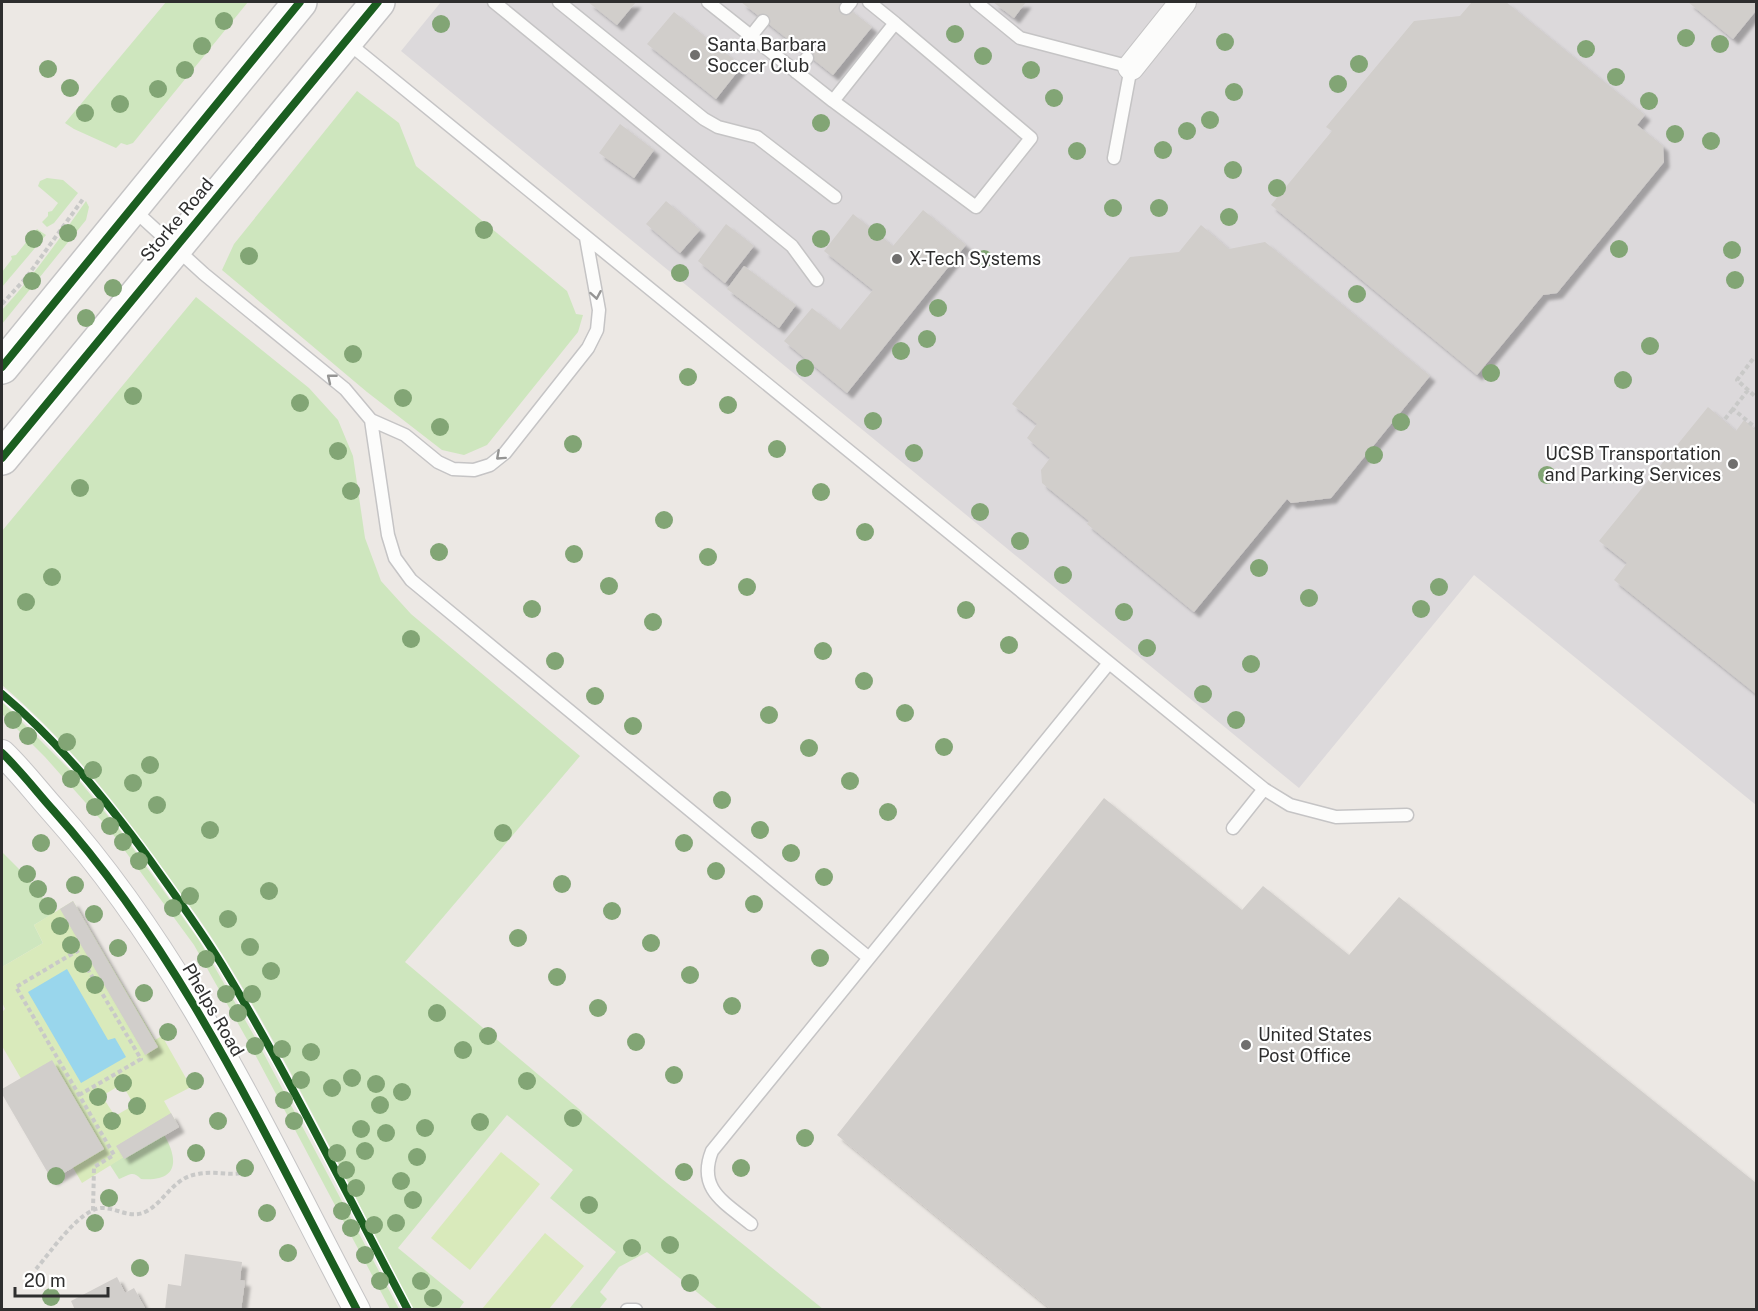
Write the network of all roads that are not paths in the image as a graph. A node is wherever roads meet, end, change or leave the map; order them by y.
1 (300, 2) edge
2 (378, 2) edge
3 (494, 2) edge
4 (559, 2) edge
5 (708, 2) edge
6 (870, 2) edge
7 (976, 2) edge
8 (1183, 2) edge
9 (723, 6) edge
10 (763, 21) dead end
11 (895, 23) junction
12 (751, 36) junction
13 (346, 41) junction
14 (807, 58) dead end
15 (1131, 67) junction
16 (796, 72) junction
17 (833, 100) junction
18 (1114, 158) dead end
19 (835, 197) dead end
20 (132, 208) junction
21 (586, 238) junction
22 (174, 247) junction
23 (817, 280) dead end
24 (2, 366) edge
25 (370, 420) junction
26 (2, 458) edge
27 (1109, 663) junction
28 (2, 753) edge
29 (1264, 789) junction
30 (1407, 815) dead end
31 (1233, 828) dead end
32 (869, 958) junction
33 (751, 1224) dead end
34 (357, 1310) edge
35 (627, 1310) edge
36 (636, 1310) edge

1 - 20 main road
2 - 13 main road, Storke Road
3 - 23 lane
4 - 19 lane
5 - 9 lane
6 - 11 lane
7 - 15 lane
8 - 15 street
9 - 12 lane
10 - 12 lane
11 - 17 lane
11 - 17 lane
12 - 16 lane
13 - 21 lane
13 - 22 main road, Storke Road
14 - 16 lane
15 - 18 lane
16 - 17 lane
20 - 22 lane
20 - 24 main road
21 -> 25 lane
21 - 27 lane
25 -> 22 lane
22 - 26 main road, Storke Road
25 - 32 lane
27 - 29 lane
27 - 32 lane
28 - 34 street, Phelps Road
29 - 30 lane
29 - 31 lane
32 - 33 lane
35 - 36 lane

